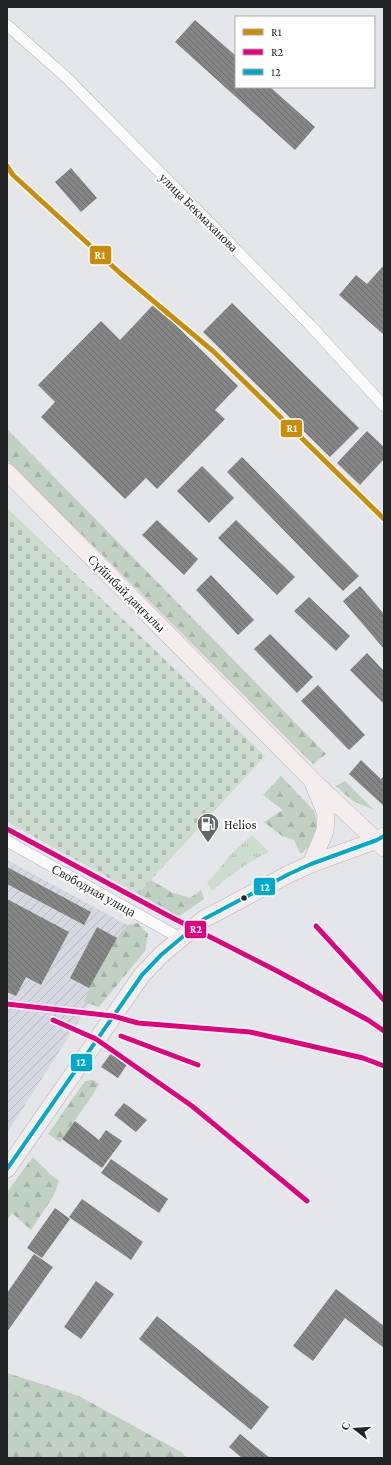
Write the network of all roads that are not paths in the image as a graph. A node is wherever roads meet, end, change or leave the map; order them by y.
1 (7, 25) edge
2 (384, 406) edge
3 (7, 472) edge
4 (313, 781) junction
5 (7, 841) edge
6 (382, 841) edge
7 (311, 864) junction
8 (180, 938) junction
9 (7, 1169) edge

1 - 2 street, улица Бекмаханова
3 - 4 main road, Сүйінбай даңғылы
4 - 6 main road, Сүйінбай даңғылы
4 - 7 main road
5 - 8 street, Свободная улица
6 - 7 main road
7 - 8 main road
8 - 9 main road

